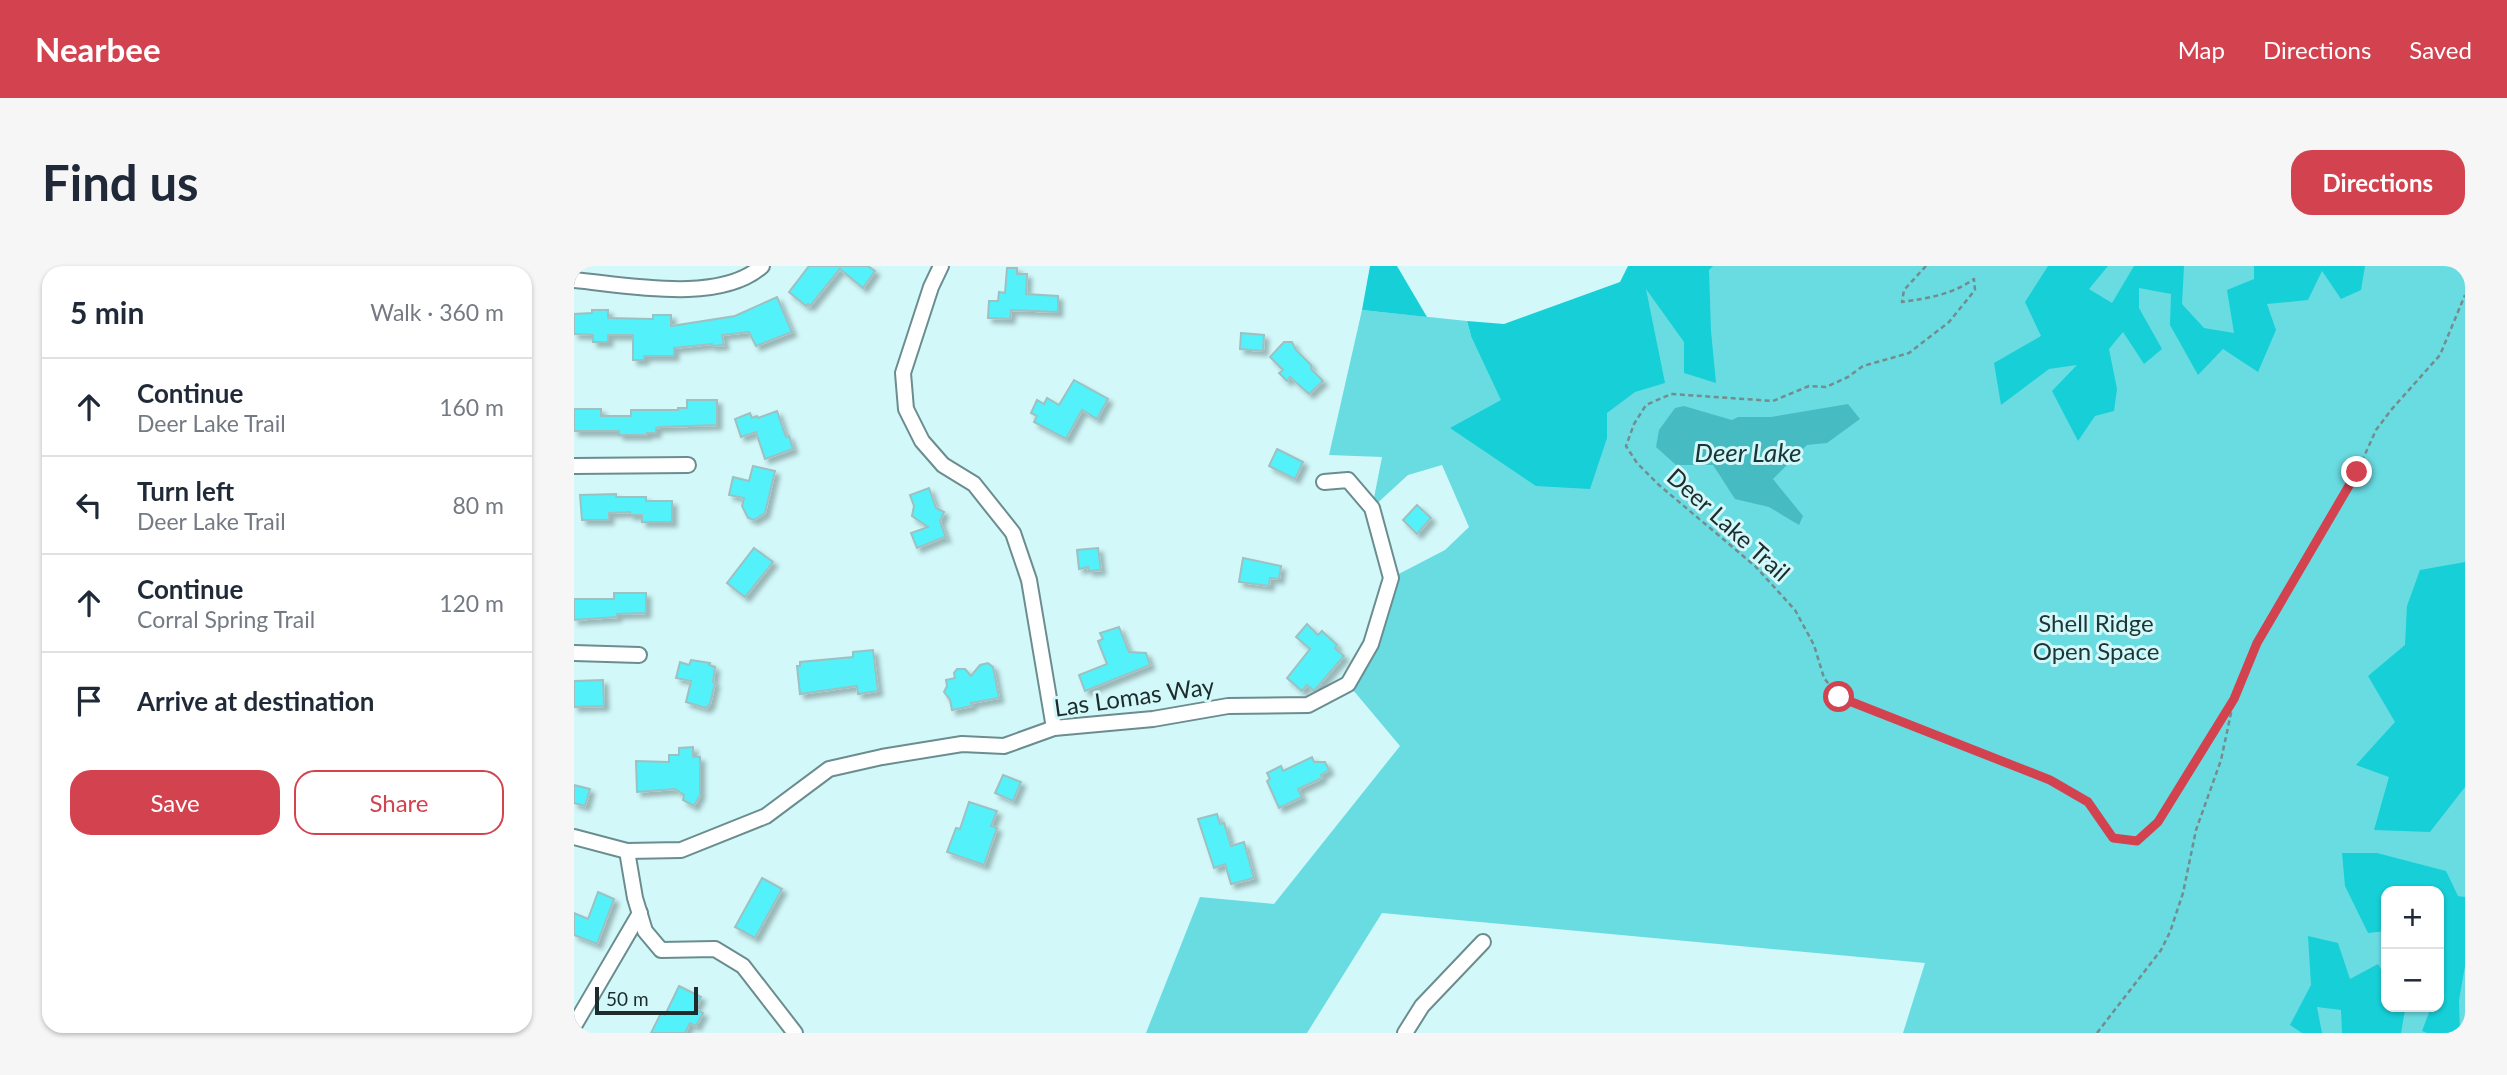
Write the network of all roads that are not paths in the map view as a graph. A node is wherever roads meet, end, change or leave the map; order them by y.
1 (762, 266) edge
2 (942, 266) edge
3 (574, 280) edge
4 (688, 465) dead end
5 (574, 466) edge
6 (1324, 482) dead end
7 (574, 653) edge
8 (639, 655) dead end
9 (1054, 729) junction
10 (574, 837) edge
11 (627, 851) junction
12 (640, 913) junction
13 (1483, 942) dead end
14 (574, 1026) edge
15 (795, 1033) edge
16 (1405, 1033) edge

1 - 3 street
2 - 9 street
4 - 5 street
6 - 9 street, Las Lomas Way
7 - 8 street
9 - 11 street, Las Lomas Way
10 - 11 street, Las Lomas Way
11 - 12 street
12 - 14 street
12 - 15 street
13 - 16 street

